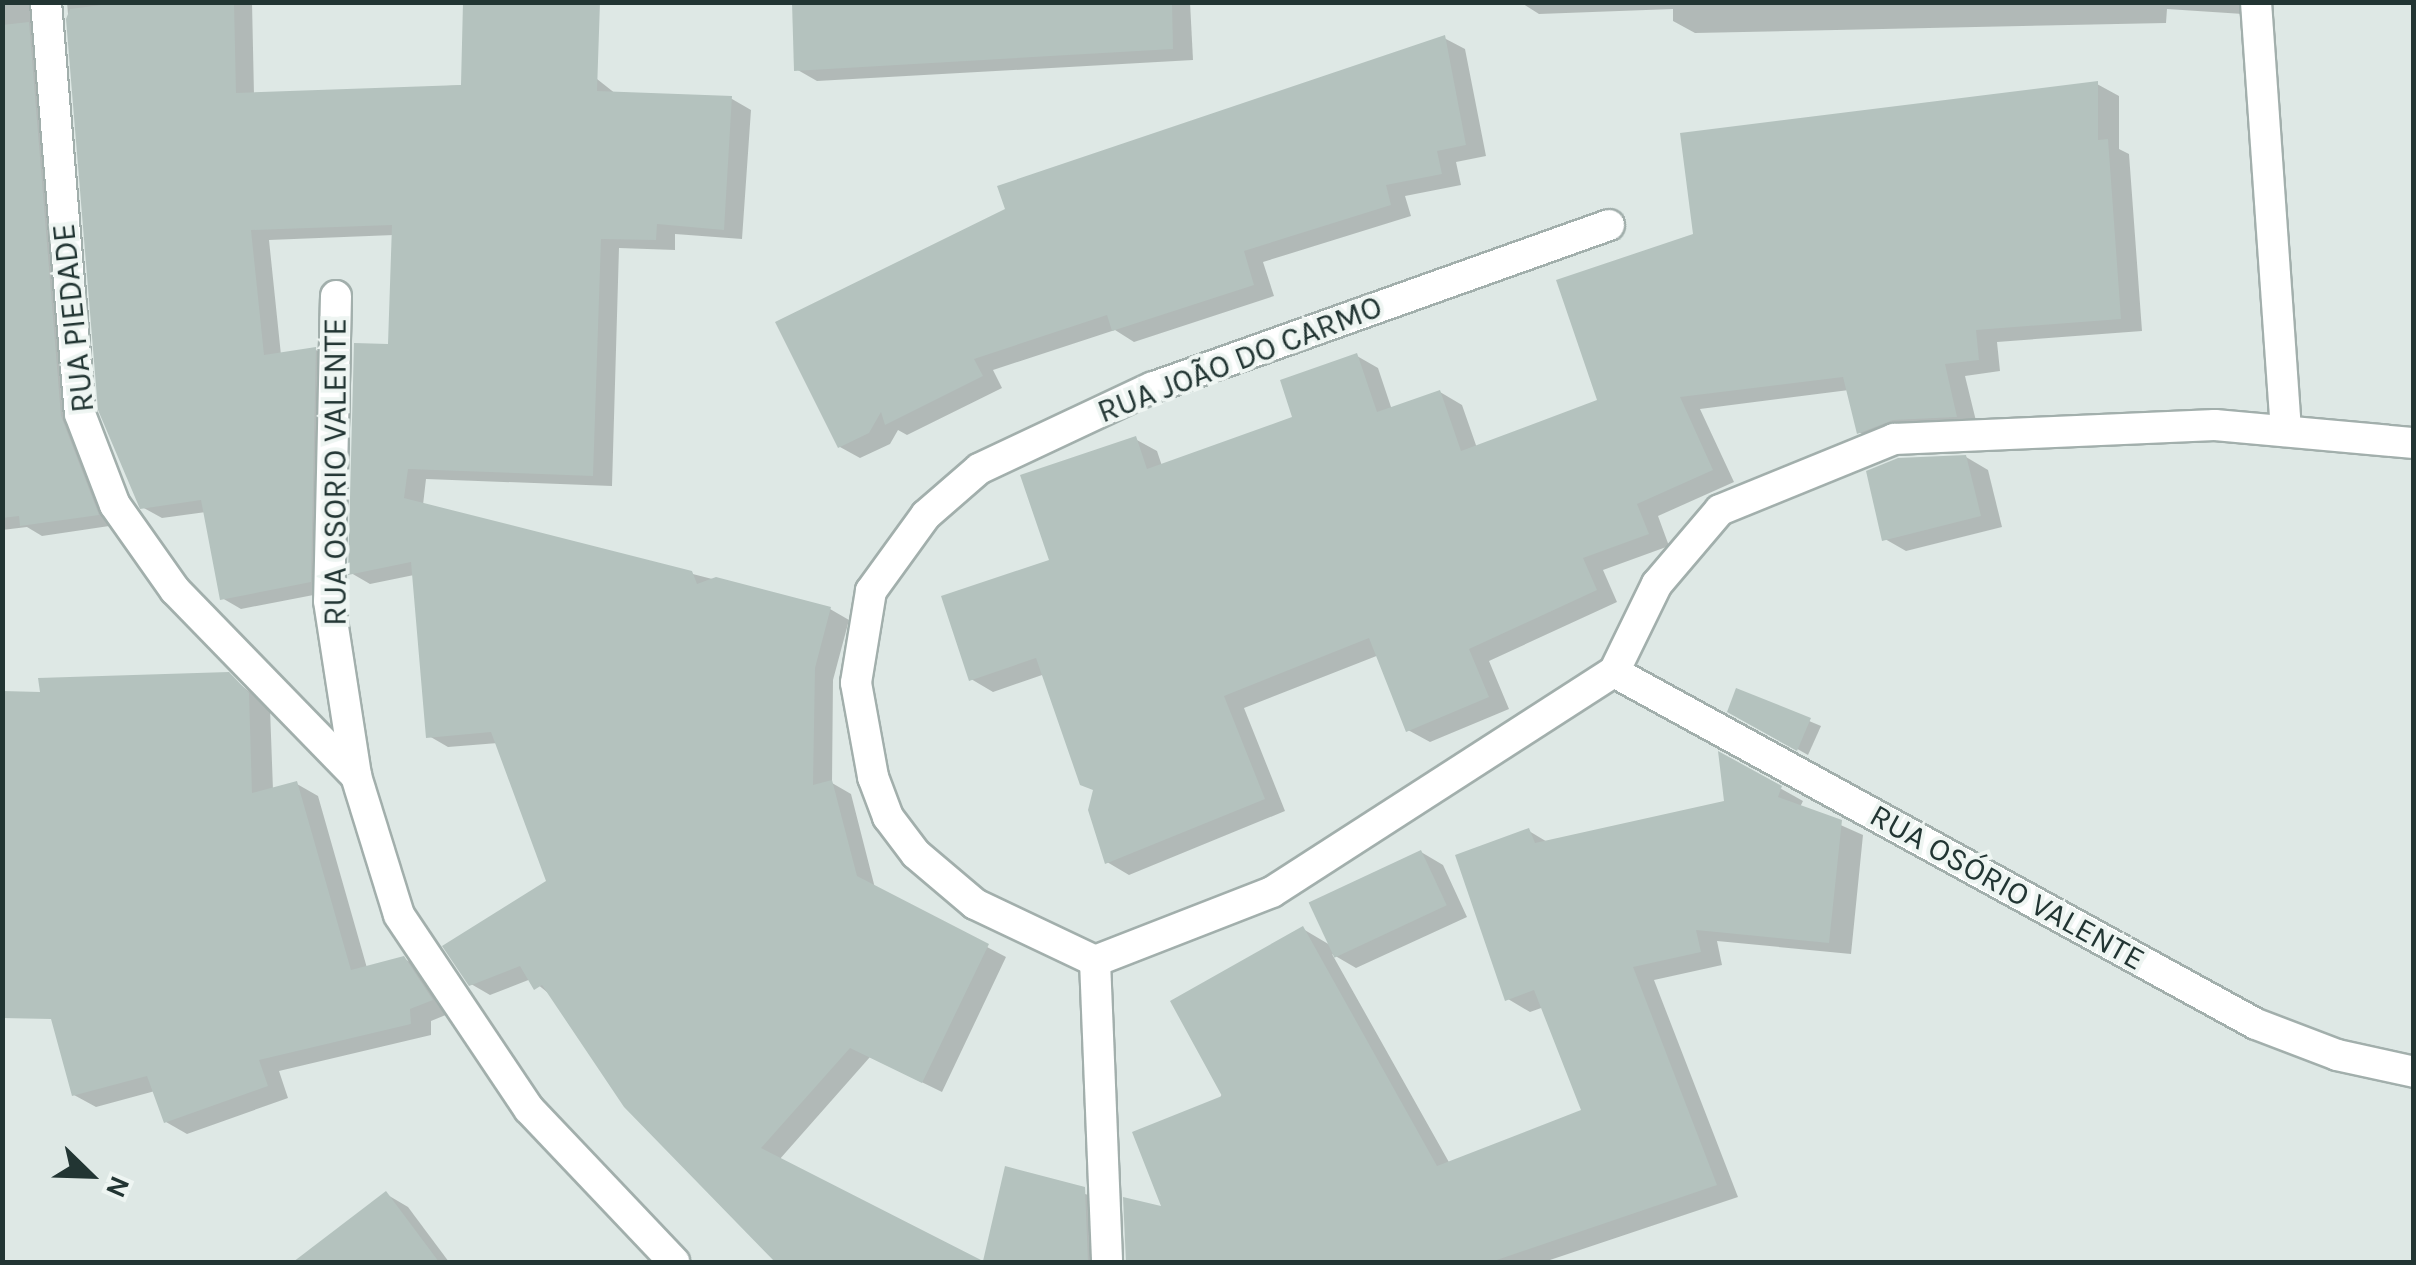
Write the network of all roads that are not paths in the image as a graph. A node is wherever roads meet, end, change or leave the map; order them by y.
1 (46, 2) edge
2 (2256, 2) edge
3 (1609, 225) dead end
4 (336, 296) dead end
5 (2286, 431) junction
6 (2414, 443) edge
7 (1614, 672) junction
8 (356, 776) junction
9 (1094, 961) junction
10 (2414, 1072) edge
11 (674, 1262) edge
12 (1107, 1262) edge

1 - 8 street, RUA PIEDADE
2 - 5 street
3 - 9 street, RUA JOÃO DO CARMO
4 - 8 street, RUA OSORIO VALENTE
5 - 6 street
5 - 7 street
7 - 9 street
7 - 10 street, RUA OSÓRIO VALENTE
8 - 11 street, RUA OSORIO VALENTE
9 - 12 street

